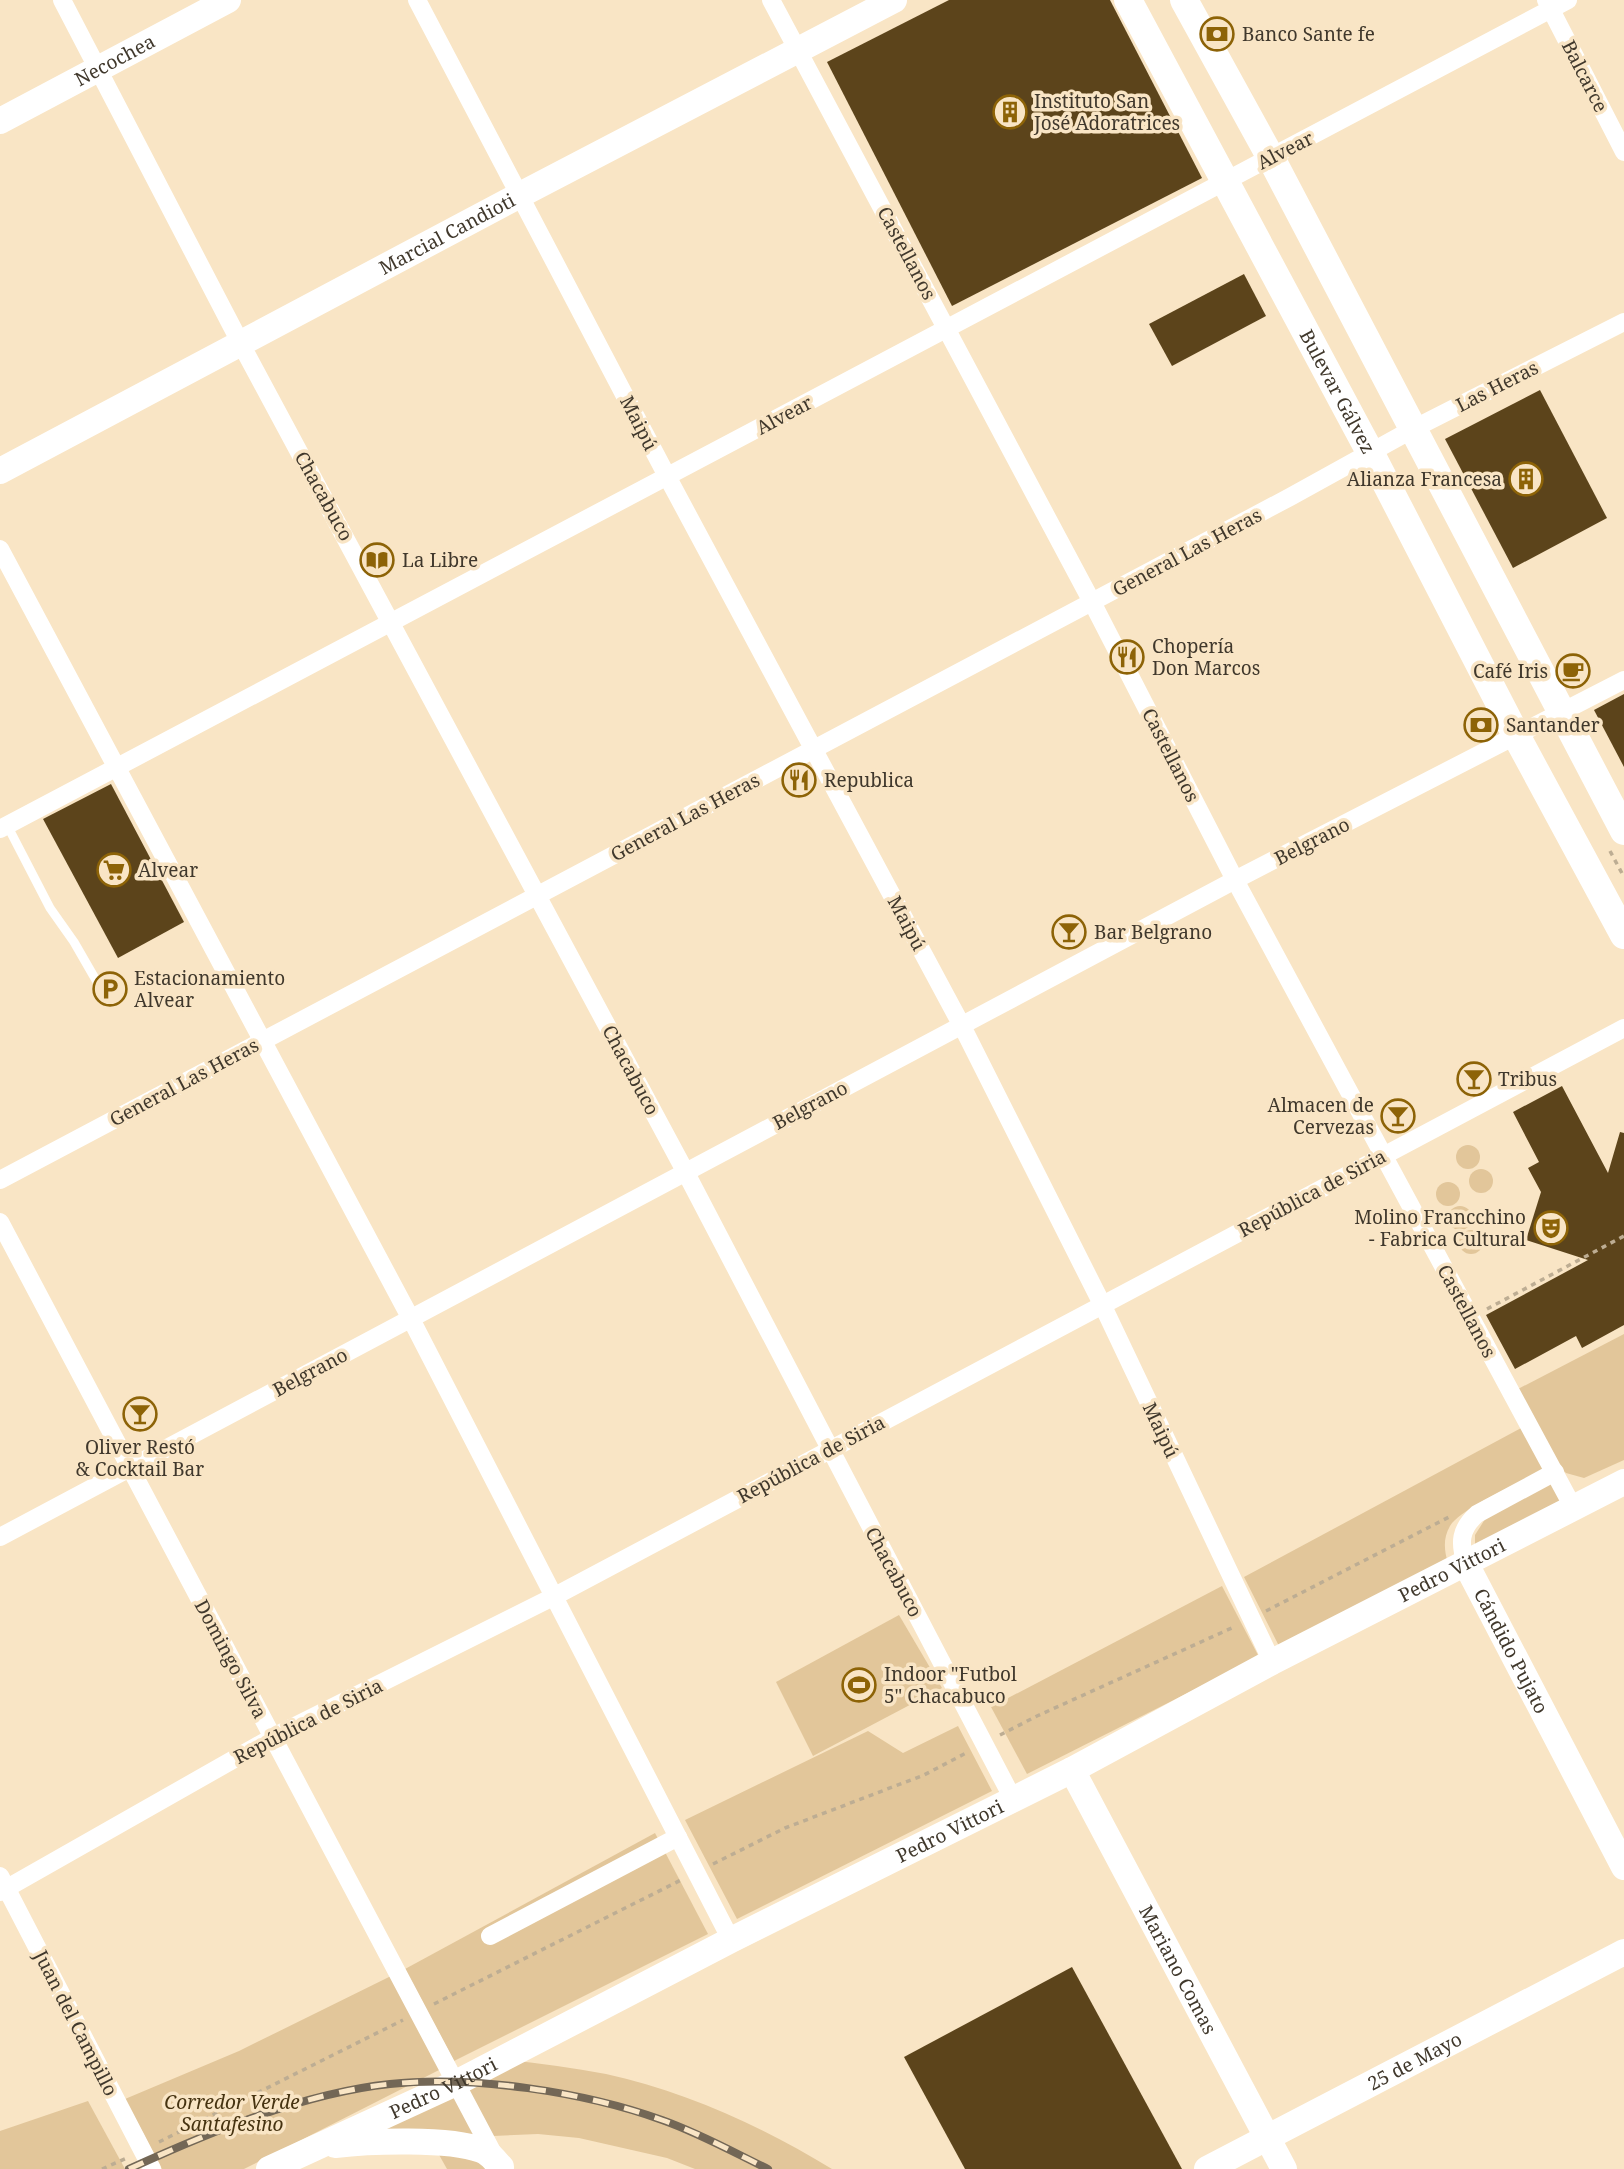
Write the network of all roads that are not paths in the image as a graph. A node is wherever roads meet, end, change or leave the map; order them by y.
1 (62, 0) edge
2 (228, 0) edge
3 (417, 0) edge
4 (771, 0) edge
5 (894, 0) edge
6 (1128, 0) edge
7 (1184, 0) edge
8 (1568, 0) edge
9 (1548, 5) edge
10 (798, 51) junction
11 (98, 68) junction
12 (0, 121) edge
13 (1624, 152) edge
14 (1271, 158) junction
15 (1226, 183) junction
16 (520, 195) junction
17 (1624, 322) edge
18 (947, 328) junction
19 (242, 344) junction
20 (1413, 429) junction
21 (1371, 454) junction
22 (0, 471) edge
23 (668, 478) junction
24 (0, 549) edge
25 (1092, 602) junction
26 (392, 622) junction
27 (1624, 680) edge
28 (1562, 713) junction
29 (1517, 737) junction
30 (813, 749) junction
31 (117, 768) junction
32 (3, 827) edge
33 (1624, 831) edge
34 (1236, 880) junction
35 (537, 895) junction
36 (1624, 935) edge
37 (107, 1001) dead end
38 (962, 1026) junction
39 (1624, 1028) edge
40 (263, 1041) junction
41 (1383, 1155) junction
42 (685, 1171) junction
43 (0, 1180) edge
44 (0, 1222) edge
45 (1102, 1304) junction
46 (411, 1319) junction
47 (829, 1449) junction
48 (130, 1468) junction
49 (1555, 1472) junction
50 (1624, 1482) edge
51 (1574, 1508) junction
52 (0, 1537) edge
53 (1466, 1564) junction
54 (555, 1596) junction
55 (1272, 1662) junction
56 (273, 1737) junction
57 (1072, 1770) junction
58 (1013, 1799) junction
59 (678, 1837) junction
60 (1624, 1867) edge
61 (2, 1885) edge
62 (490, 1936) dead end
63 (731, 1940) junction
64 (1624, 1952) edge
65 (456, 2083) junction
66 (1267, 2137) junction
67 (304, 2152) junction
68 (501, 2168) edge
69 (152, 2169) edge
70 (269, 2169) edge
71 (1207, 2169) edge
72 (1284, 2169) edge

1 - 11 street, Chacabuco
2 - 11 street, Necochea
3 - 16 street, Maipú
4 - 10 street, Castellanos
5 - 10 street, Marcial Candioti
6 - 15 main road, Bulevar Gálvez
7 - 14 main road
8 - 9 street, Alvear
9 - 13 street, Balcarce
9 - 14 street, Alvear
10 - 16 street, Marcial Candioti
10 - 18 street, Castellanos
11 - 12 street, Necochea
11 - 19 street, Chacabuco
14 - 15 street, Alvear
14 - 20 main road
15 - 18 street, Alvear
15 - 21 main road, Bulevar Gálvez
16 - 19 street, Marcial Candioti
16 - 23 street, Maipú
17 - 20 street, Las Heras
18 - 23 street, Alvear
18 - 25 street, Castellanos
19 - 22 street, Marcial Candioti
19 - 26 street, Chacabuco
20 - 21 street, Las Heras
20 - 28 main road
21 - 25 street, General Las Heras
21 - 29 main road, Bulevar Gálvez
23 - 26 street, Alvear
23 - 30 street, Maipú
24 - 31 street
25 - 30 street, General Las Heras
25 - 34 street, Castellanos
26 - 31 street, Alvear
26 - 35 street, Chacabuco
27 - 28 street, Belgrano
28 - 29 street, Belgrano
28 - 33 main road
29 - 34 street, Belgrano
29 - 36 main road, Bulevar Gálvez
30 - 35 street, General Las Heras
30 - 38 street, Maipú
31 - 32 street, Alvear
31 - 40 street
32 - 37 lane
34 - 38 street, Belgrano
34 - 41 street, Castellanos
35 - 40 street, General Las Heras
35 - 42 street, Chacabuco
38 - 42 street, Belgrano
38 - 45 street, Maipú
39 - 41 street, República de Siria
40 - 43 street, General Las Heras
40 - 46 street
41 - 45 street, República de Siria
41 - 49 street, Castellanos
42 - 46 street, Belgrano
42 - 47 street, Chacabuco
44 - 48 street, Domingo Silva
45 - 47 street, República de Siria
45 - 55 street, Maipú
46 - 48 street, Belgrano
46 - 54 street
47 - 54 street, República de Siria
47 - 58 street, Chacabuco
48 - 52 street, Belgrano
48 - 56 street, Domingo Silva
49 - 51 street, Castellanos
49 - 53 street, Cándido Pujato
50 - 51 street, Pedro Vittori
51 - 53 street, Pedro Vittori
53 - 55 street, Pedro Vittori
53 - 60 street, Cándido Pujato
54 - 56 street, República de Siria
54 - 59 street
55 - 57 street, Pedro Vittori
56 - 61 street, República de Siria
56 - 65 street, Domingo Silva
57 - 58 street, Pedro Vittori
57 - 66 street, Mariano Comas
58 - 63 street, Pedro Vittori
59 - 62 street
59 - 63 street
61 - 69 street, Juan del Campillo
63 - 65 street, Pedro Vittori
64 - 66 street, 25 de Mayo
65 - 67 street, Pedro Vittori
65 - 68 street, Domingo Silva
66 - 71 street, 25 de Mayo
66 - 72 street, Mariano Comas
67 - 68 street
67 - 70 street, Pedro Vittori

